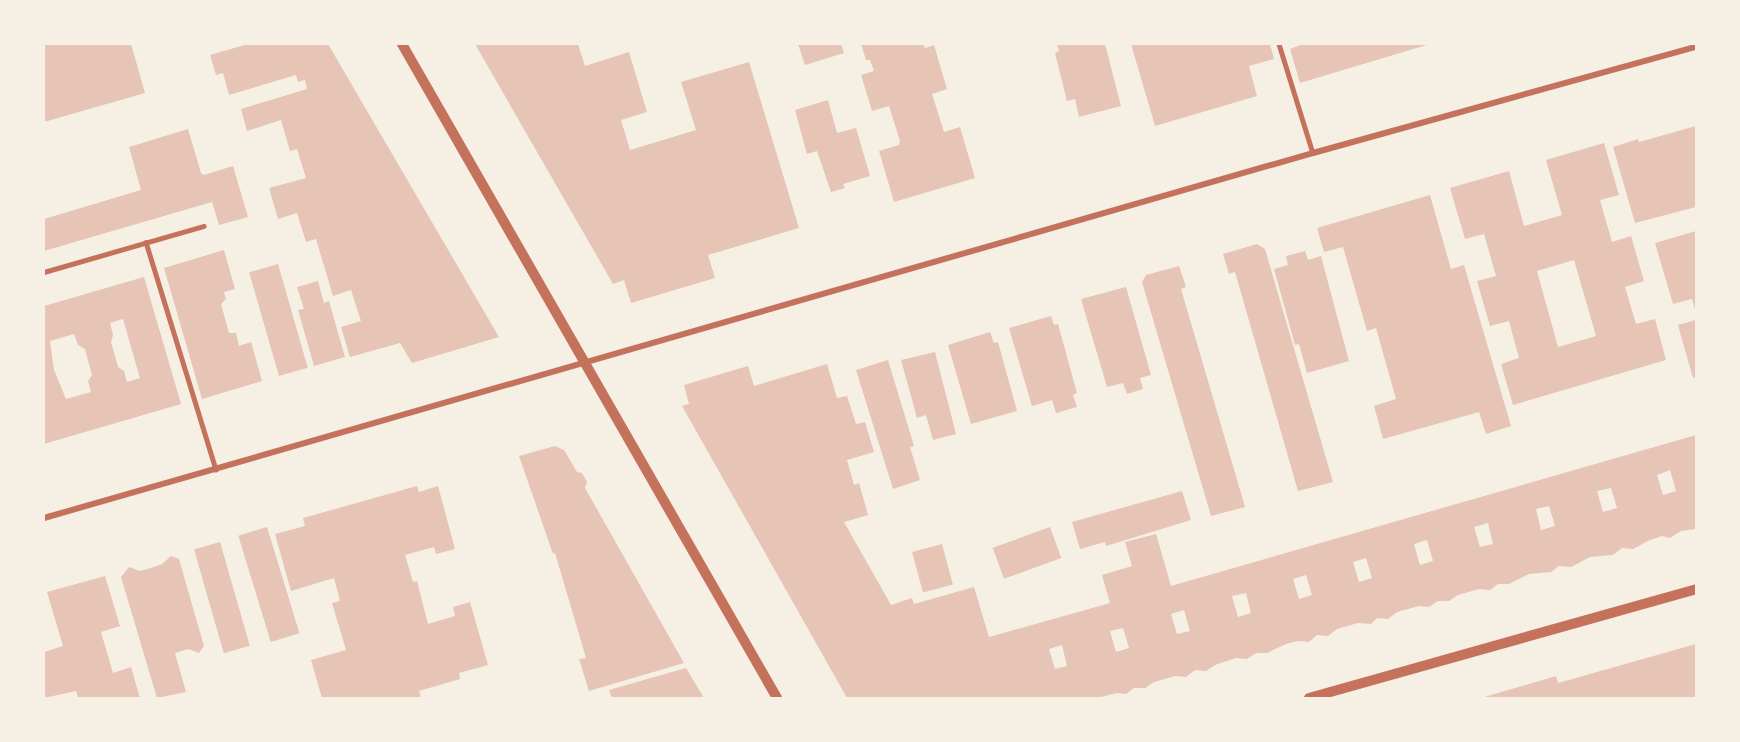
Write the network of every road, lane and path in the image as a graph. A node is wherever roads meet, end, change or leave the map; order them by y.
1 (402, 44) edge
2 (1279, 44) edge
3 (1696, 47) edge
4 (1313, 153) junction
5 (203, 226) dead end
6 (146, 242) junction
7 (44, 272) edge
8 (585, 363) junction
9 (216, 469) junction
10 (44, 518) edge
11 (1696, 589) edge
12 (777, 699) edge
13 (1309, 699) edge

1 - 8 street
2 - 4 lane
3 - 4 street
4 - 8 street
5 - 6 lane
6 - 7 lane
6 - 9 lane
8 - 9 street
8 - 12 street
9 - 10 street
11 - 13 street

